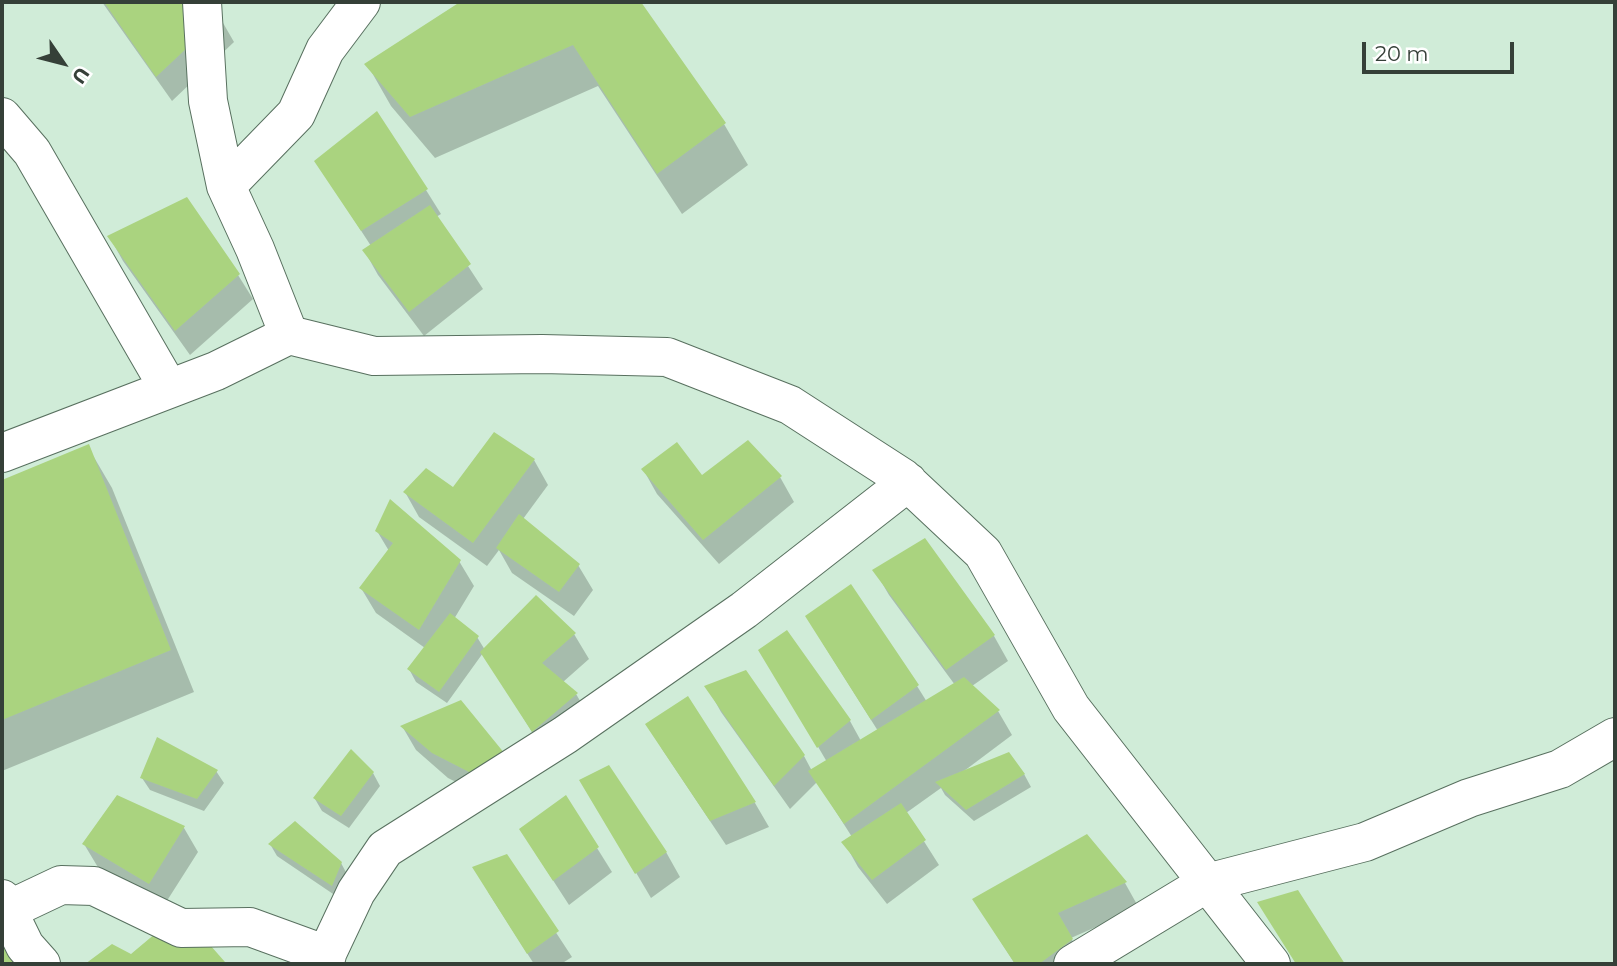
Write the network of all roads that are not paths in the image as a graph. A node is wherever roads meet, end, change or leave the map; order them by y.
1 (202, 2) edge
2 (361, 2) edge
3 (2, 117) edge
4 (226, 186) junction
5 (289, 335) junction
6 (169, 389) junction
7 (2, 453) edge
8 (908, 482) junction
9 (1615, 737) edge
10 (1208, 883) junction
11 (4, 905) edge
12 (325, 959) edge
13 (41, 964) edge
14 (1073, 964) edge
15 (1271, 964) edge

1 - 4 street
2 - 4 street
3 - 6 street
4 - 5 street
5 - 6 street
5 - 8 street
6 - 7 street
8 - 10 street
8 - 12 street
9 - 10 street
10 - 14 street
10 - 15 street
11 - 12 street
11 - 13 street

